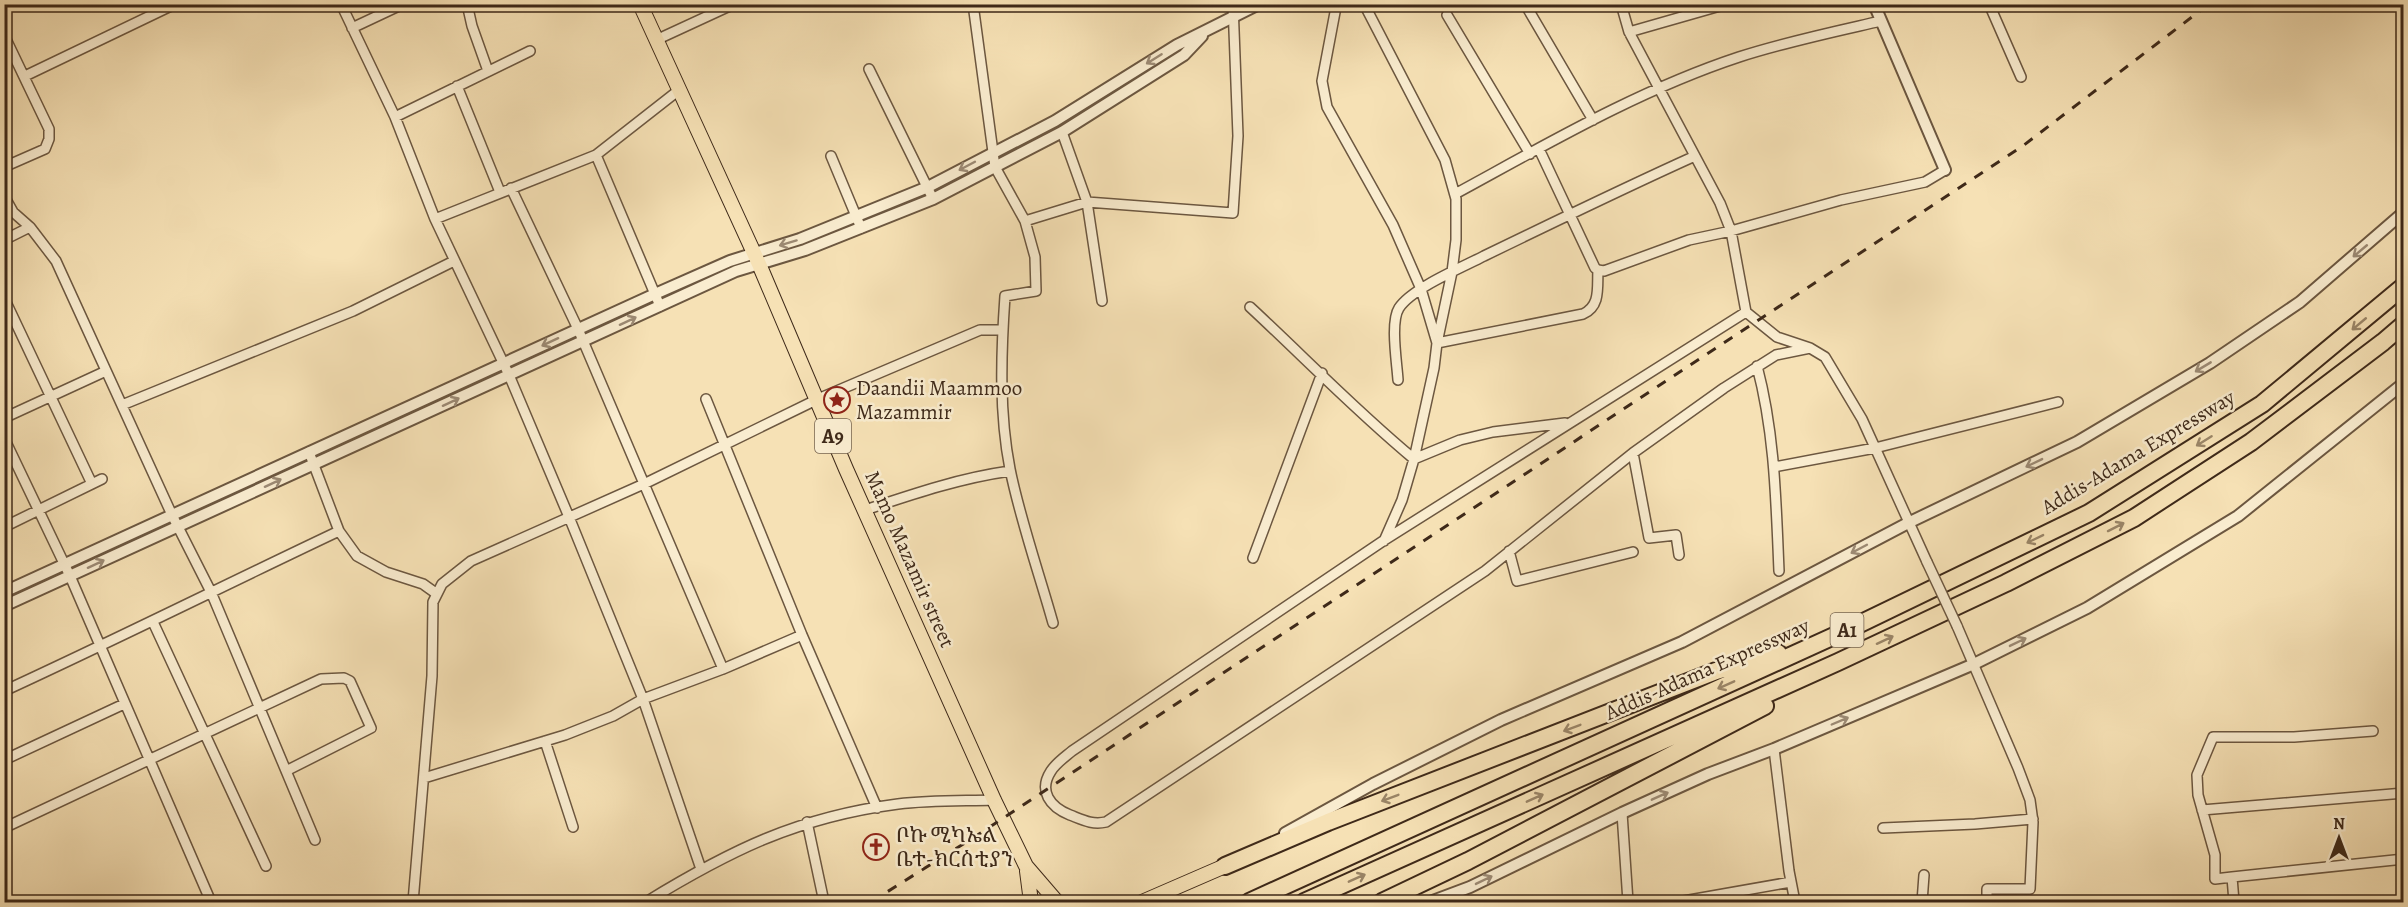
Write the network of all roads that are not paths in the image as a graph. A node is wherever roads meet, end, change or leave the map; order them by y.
1 (341, 4) edge
2 (403, 4) edge
3 (467, 4) edge
4 (640, 4) edge
5 (734, 4) edge
6 (973, 4) edge
7 (1233, 4) edge
8 (1259, 4) edge
9 (1338, 4) edge
10 (1364, 4) edge
11 (1525, 4) edge
12 (1621, 4) edge
13 (1727, 4) edge
14 (1874, 4) edge
15 (1989, 4) edge
16 (169, 6) edge
17 (1447, 15) dead end
18 (1233, 18) junction
19 (1881, 21) junction
20 (352, 28) junction
21 (1206, 32) junction
22 (1629, 32) junction
23 (4, 35) edge
24 (656, 40) junction
25 (530, 51) dead end
26 (869, 69) dead end
27 (488, 71) junction
28 (25, 76) junction
29 (2021, 77) dead end
30 (457, 86) junction
31 (1659, 88) junction
32 (679, 90) junction
33 (395, 117) junction
34 (1593, 120) junction
35 (1062, 132) junction
36 (1539, 148) junction
37 (993, 153) junction
38 (1530, 154) junction
39 (596, 155) junction
40 (831, 156) dead end
41 (1695, 156) junction
42 (995, 166) junction
43 (4, 167) edge
44 (1945, 170) joint
45 (928, 187) junction
46 (511, 188) junction
47 (500, 192) junction
48 (1455, 194) junction
49 (4, 196) edge
50 (933, 199) junction
51 (1087, 202) junction
52 (2403, 212) edge
53 (1569, 214) junction
54 (856, 217) junction
55 (435, 219) junction
56 (1024, 221) junction
57 (30, 227) junction
58 (861, 228) junction
59 (1731, 231) junction
60 (4, 240) edge
61 (757, 259) junction
62 (454, 261) junction
63 (1598, 270) junction
64 (1452, 272) junction
65 (2403, 286) edge
66 (1421, 289) junction
67 (655, 294) junction
68 (4, 298) edge
69 (1102, 301) dead end
70 (660, 306) junction
71 (1251, 307) dead end
72 (1746, 312) junction
73 (2403, 324) edge
74 (578, 329) junction
75 (1003, 330) junction
76 (583, 341) junction
77 (1437, 343) junction
78 (1810, 348) junction
79 (504, 364) junction
80 (1758, 366) junction
81 (106, 371) junction
82 (1322, 373) junction
83 (509, 375) junction
84 (1398, 380) dead end
85 (2403, 383) edge
86 (51, 397) junction
87 (706, 399) dead end
88 (818, 399) junction
89 (2058, 402) dead end
90 (122, 405) junction
91 (4, 418) edge
92 (1570, 422) junction
93 (4, 438) edge
94 (725, 444) junction
95 (1875, 448) junction
96 (309, 452) junction
97 (1633, 453) junction
98 (1414, 459) junction
99 (314, 464) junction
100 (1774, 467) junction
101 (1010, 471) junction
102 (102, 479) dead end
103 (646, 483) junction
104 (92, 484) junction
105 (865, 510) junction
106 (38, 511) junction
107 (172, 515) junction
108 (569, 517) junction
109 (1910, 522) junction
110 (179, 526) junction
111 (4, 527) edge
112 (339, 531) junction
113 (1383, 541) junction
114 (1509, 551) junction
115 (1633, 552) dead end
116 (1679, 555) dead end
117 (1253, 558) dead end
118 (64, 565) junction
119 (1779, 571) dead end
120 (70, 576) junction
121 (4, 592) edge
122 (211, 592) junction
123 (437, 594) junction
124 (4, 606) edge
125 (153, 622) junction
126 (1053, 623) dead end
127 (802, 635) junction
128 (1825, 640) junction
129 (99, 647) junction
130 (1838, 662) junction
131 (1974, 664) junction
132 (723, 669) junction
133 (4, 692) edge
134 (643, 699) junction
135 (124, 704) junction
136 (260, 707) junction
137 (2373, 731) dead end
138 (204, 733) junction
139 (545, 741) junction
140 (1774, 749) junction
141 (150, 759) junction
142 (4, 760) edge
143 (286, 771) junction
144 (424, 778) junction
145 (2403, 793) edge
146 (994, 800) junction
147 (878, 808) junction
148 (2202, 810) junction
149 (1622, 813) junction
150 (2033, 819) junction
151 (807, 822) junction
152 (4, 823) edge
153 (573, 826) dead end
154 (1883, 828) dead end
155 (315, 840) dead end
156 (2403, 859) edge
157 (266, 866) dead end
158 (1026, 866) junction
159 (1225, 866) junction
160 (701, 868) junction
161 (1924, 875) dead end
162 (2232, 877) junction
163 (1791, 882) junction
164 (211, 903) edge
165 (413, 903) edge
166 (646, 903) edge
167 (824, 903) edge
168 (1031, 903) edge
169 (1057, 903) edge
170 (1142, 903) edge
171 (1249, 903) edge
172 (1304, 903) edge
173 (1382, 903) edge
174 (1430, 903) edge
175 (1628, 903) edge
176 (1678, 903) edge
177 (1795, 903) edge
178 (1922, 903) edge
179 (1987, 903) edge
180 (2234, 903) edge

1 - 20 street
2 - 20 street
3 - 27 street
4 - 24 main road, Mamo Mazamir street / A9
5 - 24 street
6 - 37 street
7 - 18 street
8 - 18 street
9 - 66 street
10 - 48 street
11 - 34 street
12 - 22 street
13 - 22 street
14 - 19 street
15 - 29 street
16 - 28 street
17 - 38 street
18 - 21 street
18 - 51 street
19 - 31 street
19 - 44 street
20 - 33 street
21 - 35 street
21 -> 37 street
22 - 31 street
23 - 28 street
24 - 32 main road, Mamo Mazamir street / A9
25 - 27 street
26 - 45 street
27 - 30 street
28 - 43 street
30 - 33 street
30 - 47 street
31 - 34 street
31 - 41 street
32 - 39 street
32 - 61 main road, Mamo Mazamir street / A9
33 - 55 street
34 - 36 street
35 - 42 street
35 - 51 street
36 - 38 street
36 - 53 street
37 - 42 street
37 -> 45 street
38 - 48 street
39 - 46 street
39 - 67 street
40 - 54 street
41 - 53 street
41 - 59 street
42 - 50 street
42 - 56 street
44 - 59 street
45 - 50 street
45 - 54 street
46 - 47 street
46 - 74 street
47 - 55 street
48 - 64 street
49 - 57 street
50 - 58 street
51 - 56 street
51 - 69 street
52 -> 109 street
53 - 63 street
53 - 64 street
54 - 58 street
54 -> 61 street
55 - 62 street
56 - 75 street
57 - 60 street
57 - 81 street
58 - 61 street
59 - 63 street
59 - 72 street
61 - 67 street
61 - 70 street
61 - 88 main road, Mamo Mazamir street / A9
62 - 79 street
62 - 90 street
63 - 77 street
64 - 66 street
64 - 77 street
65 -> 128 highway, Addis-Adama Expressway / A1
66 - 77 street
66 - 84 street
67 - 70 street
67 - 74 street
68 - 86 street
76 -> 70 street
71 - 82 street
72 - 78 street
72 - 92 street
130 -> 73 highway, A1
74 - 76 street
74 -> 79 street
75 - 88 street
75 - 101 street
76 - 83 street
76 - 103 street
77 - 98 street
78 - 80 street
78 - 95 street
79 - 83 street
79 - 96 street
80 - 97 street
80 - 100 street
81 - 86 street
81 - 90 street
82 - 98 street
82 - 117 street
99 -> 83 street
83 - 108 street
131 -> 85 street
86 - 91 street
86 - 104 street
87 - 94 street
88 - 94 street
88 - 105 main road, Mamo Mazamir street / A9
89 - 95 street
90 - 107 street
92 - 98 street
92 - 113 street
93 - 106 street
94 - 103 street
94 - 127 street
95 - 100 street
95 - 109 street
96 - 99 street
96 - 107 street
97 - 114 street
97 - 116 street
98 - 113 street
110 -> 99 street
99 - 112 street
100 - 119 street
101 - 105 street
101 - 126 street
102 - 104 street
103 - 108 street
103 - 132 street
104 - 106 street
105 - 146 main road, Mamo Mazamir street / A9
106 - 111 street
106 - 118 street
107 - 110 street
107 - 118 street
108 - 123 street
108 - 134 street
109 - 131 street, bridge
109 -> 159 street
120 -> 110 street
110 - 122 street
112 - 122 street
112 - 123 street
113 - 114 street
114 - 115 street
118 - 120 street
118 - 121 street
120 - 124 street
120 - 129 street
122 - 125 street
122 - 136 street
123 - 144 street
125 - 129 street
125 - 138 street
127 - 132 street
127 - 147 street
128 -> 159 highway
128 -> 171 highway, Addis-Adama Expressway / A1
129 - 133 street
129 - 135 street
172 -> 130 highway, A1
130 - 173 highway
140 -> 131 street
131 - 150 street
132 - 134 street
134 - 139 street
134 - 160 street
135 - 141 street
135 - 142 street
136 - 138 street
136 - 143 street
136 - 143 street
137 - 148 street
138 - 141 street
138 - 157 street
139 - 144 street
139 - 153 street
149 -> 140 street
140 - 163 street
141 - 152 street
141 - 164 street
143 - 155 street
144 - 165 street
145 - 148 street
146 - 147 street
146 - 158 main road, Mamo Mazamir street / A9
147 - 151 street
148 - 162 street
174 -> 149 street
149 - 175 street
150 - 154 street
150 - 179 street
151 - 160 street
151 - 167 street
156 - 162 street
158 - 168 main road, A9
158 - 169 main road, A9
159 - 170 main road
160 - 166 street
161 - 178 street
162 - 180 street
163 - 176 street
163 - 177 street

